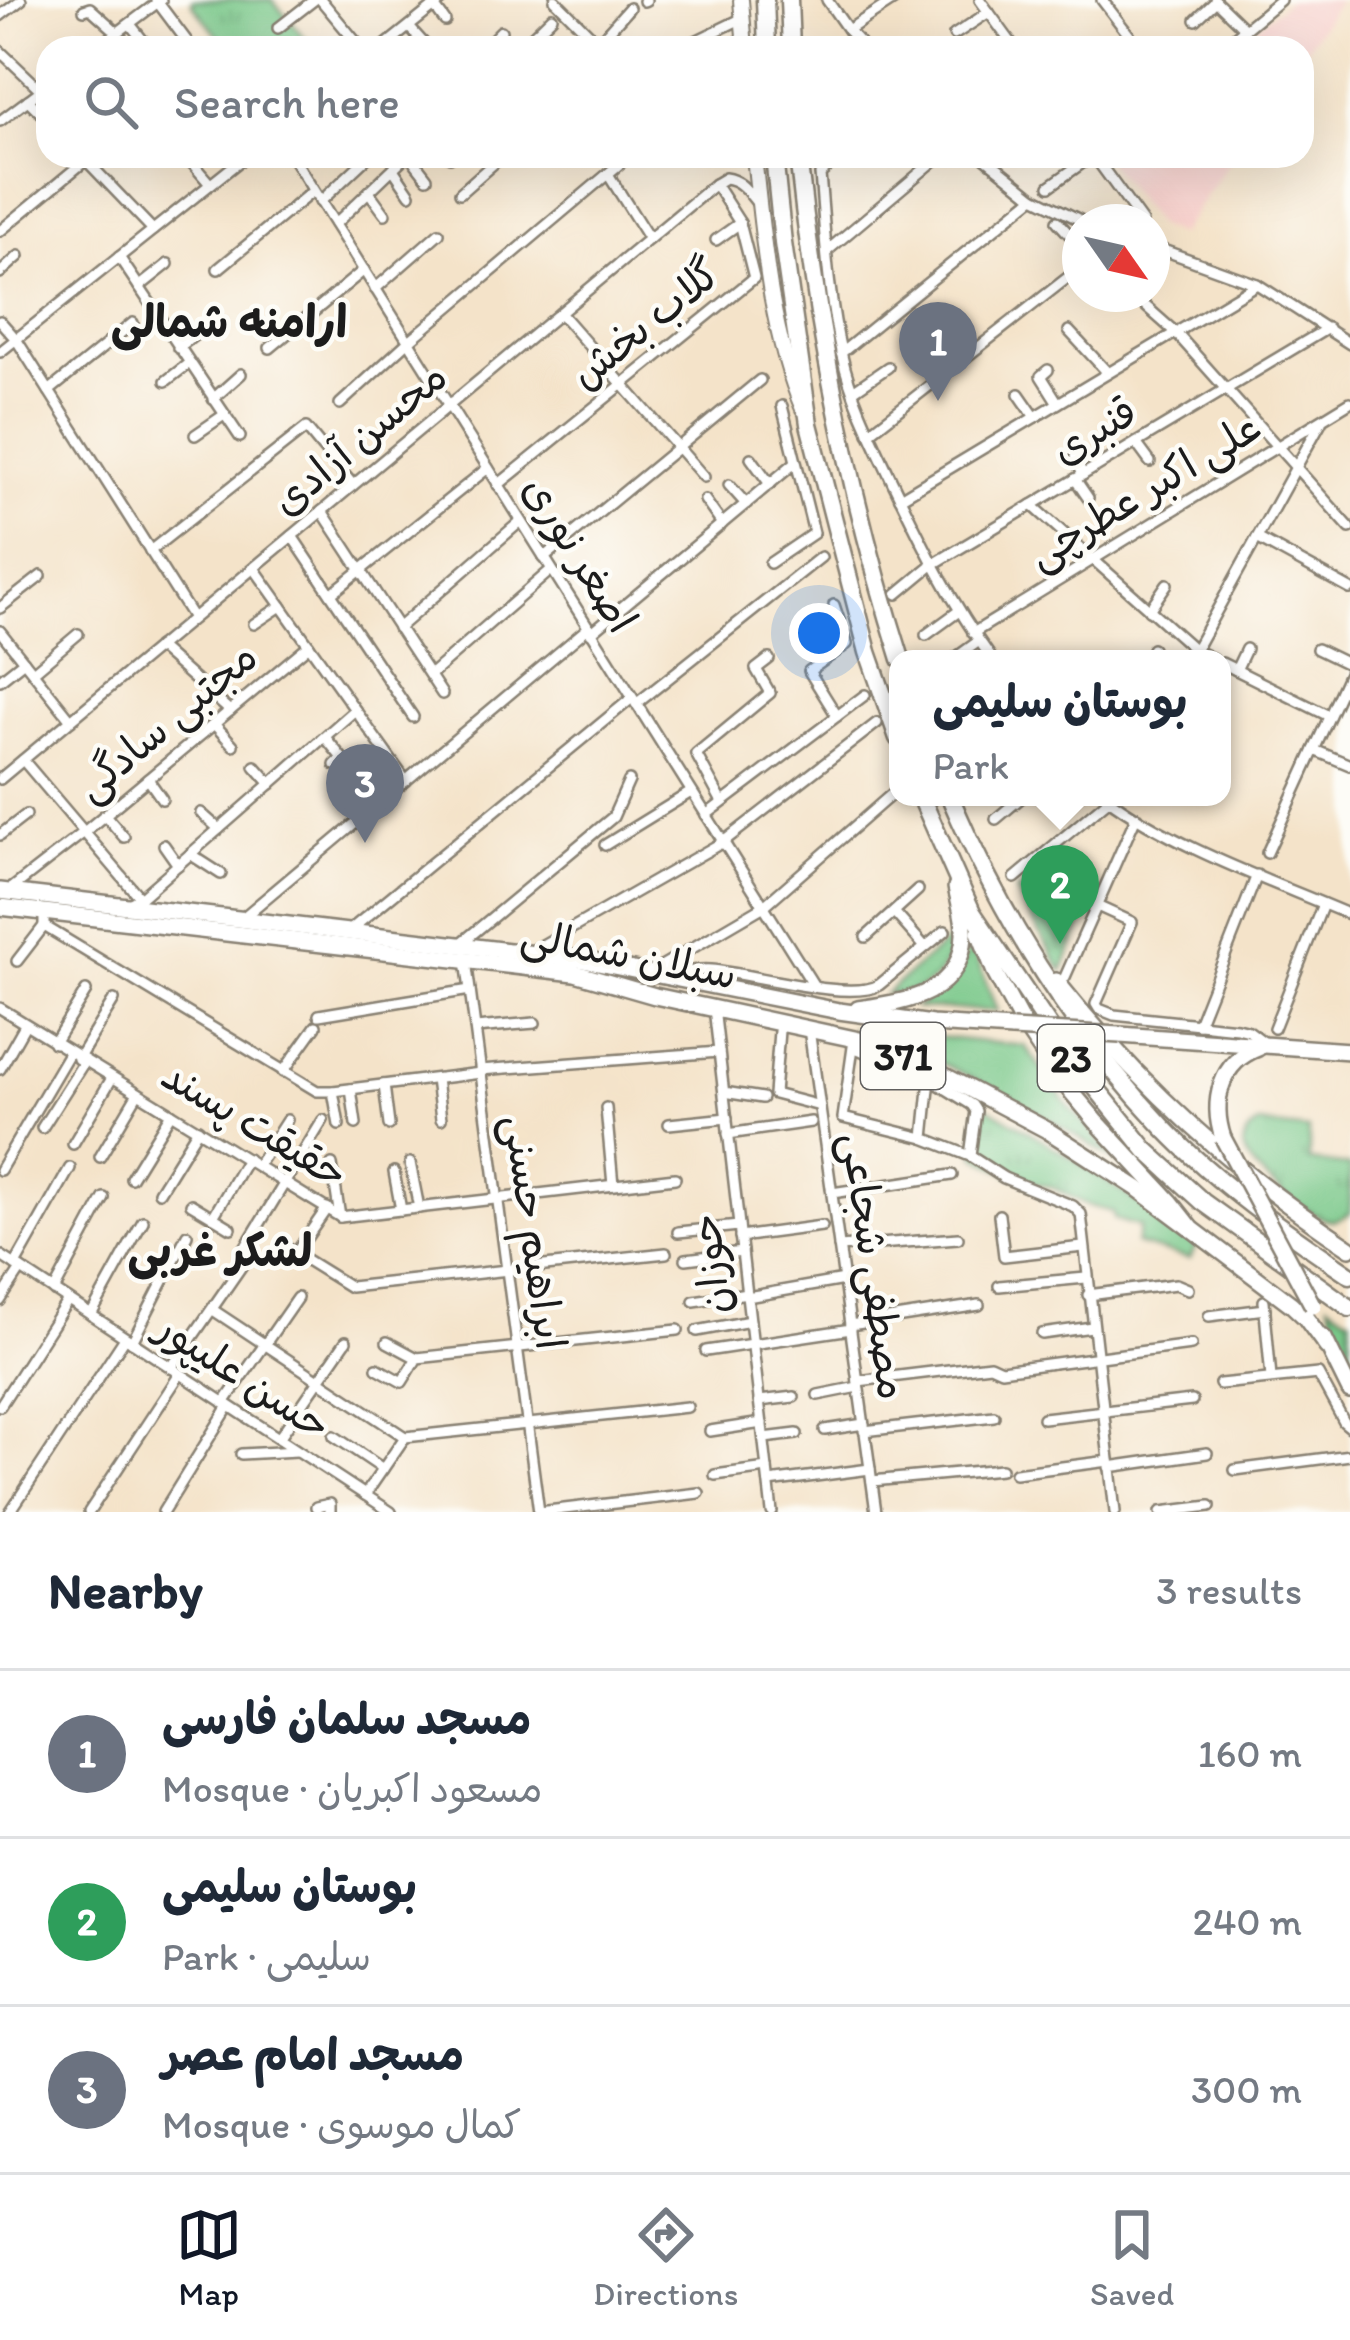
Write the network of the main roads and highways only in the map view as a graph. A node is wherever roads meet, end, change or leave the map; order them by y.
1 (741, 0) edge
2 (766, 0) edge
3 (789, 0) edge
4 (744, 36) edge
5 (767, 36) edge
6 (790, 36) edge
7 (755, 168) edge
8 (776, 168) edge
9 (799, 168) edge
10 (809, 424) junction
11 (899, 650) edge
12 (889, 712) edge
13 (925, 806) edge
14 (954, 806) edge
15 (953, 872) junction
16 (2, 897) edge
17 (972, 912) junction
18 (1020, 935) junction
19 (465, 951) junction
20 (839, 1011) junction
21 (1266, 1045) junction
22 (1350, 1051) edge
23 (1192, 1229) junction
24 (1350, 1248) edge
25 (1350, 1275) edge
26 (1350, 1308) edge
27 (1327, 1347) junction
28 (1346, 1384) edge

1 - 4 main road
2 - 5 highway
3 - 6 highway
7 - 10 main road
8 - 10 highway
9 - 11 highway
10 - 12 highway
13 - 15 highway, 23
14 - 18 highway, 23
15 - 17 highway, 23
15 - 20 main road
16 - 19 main road, سبلان شمالی / 371
16 - 19 main road, سبلان شمالی / 371
17 - 23 main road
17 - 26 highway, 23
18 - 24 main road
18 - 25 highway, 23
19 - 20 main road, سبلان شمالی / 371
19 - 23 main road, سبلان شمالی / 371
20 - 21 main road, 371, bridge
21 - 22 main road, 371
21 - 27 main road, bridge
23 - 27 main road, 371
27 - 28 main road

